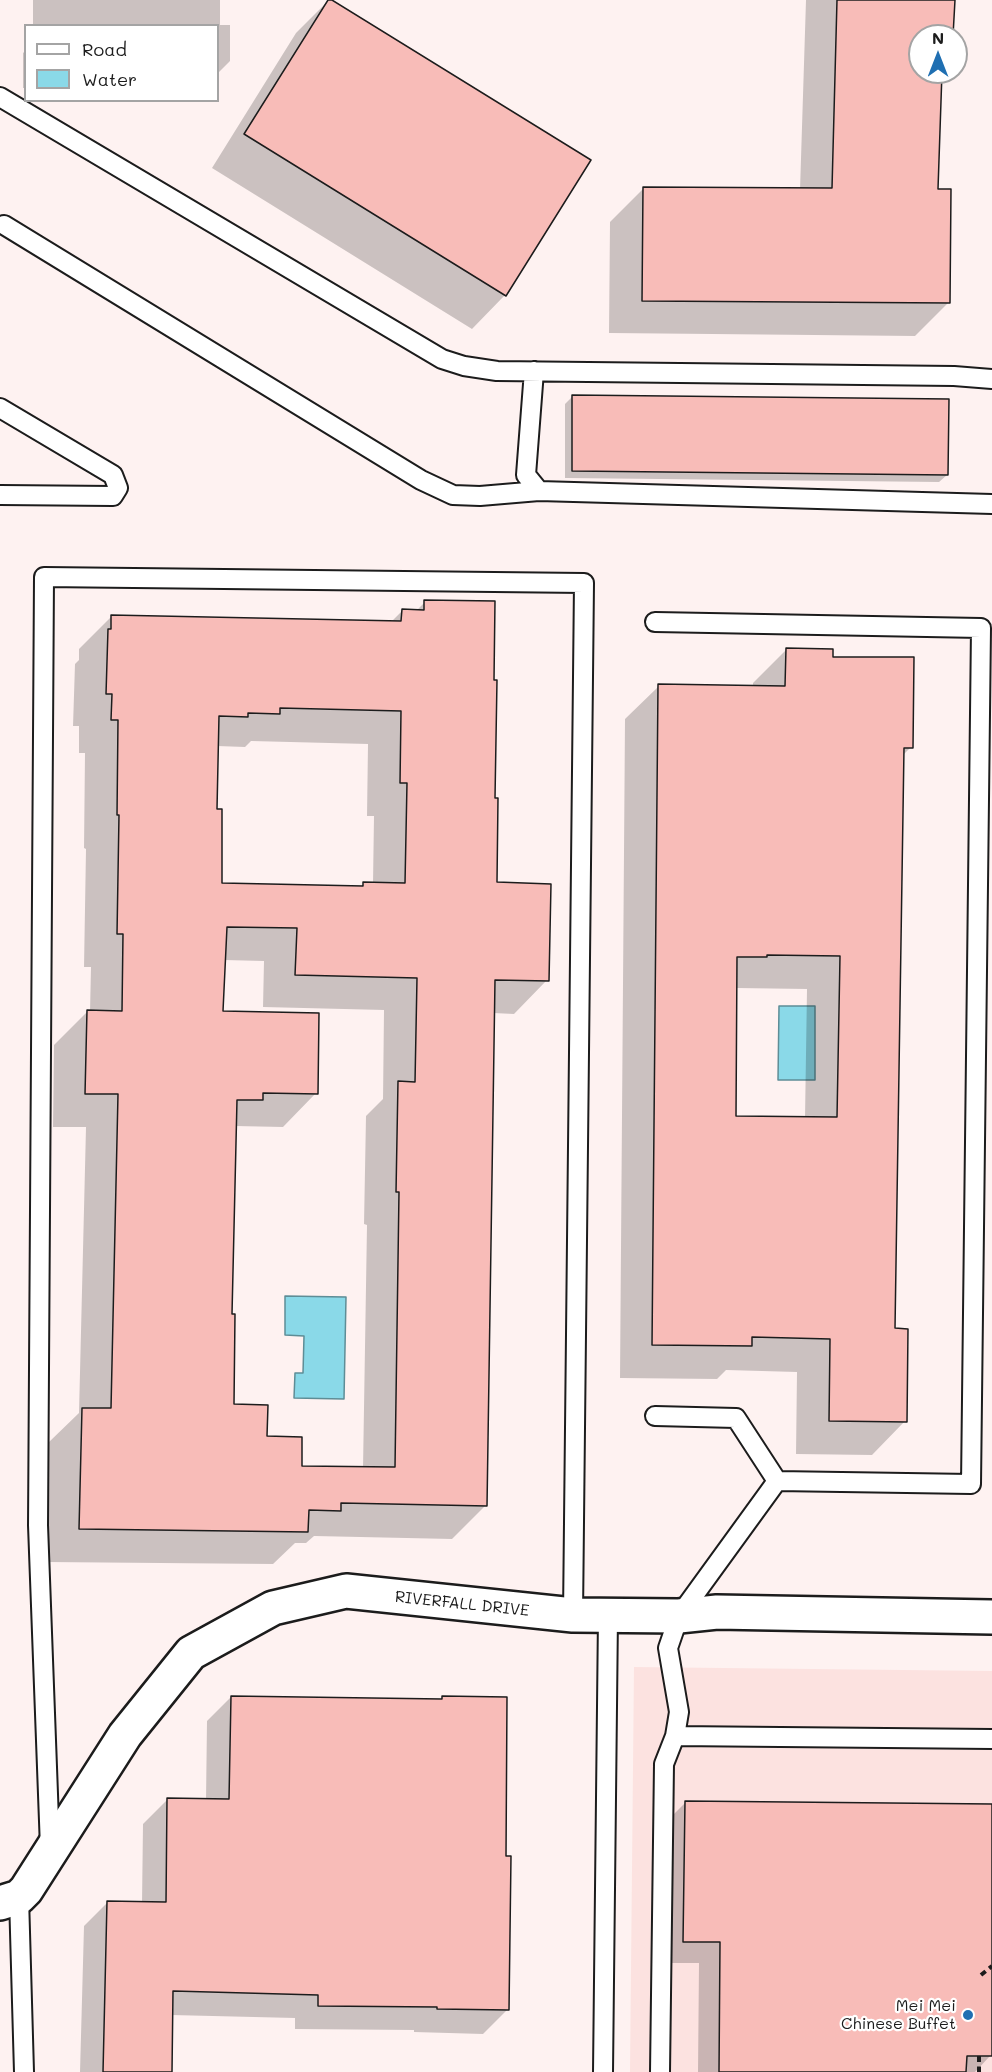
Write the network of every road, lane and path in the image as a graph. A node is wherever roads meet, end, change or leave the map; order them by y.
1 (0, 97) edge
2 (4, 225) dead end
3 (534, 371) junction
4 (992, 379) edge
5 (0, 408) edge
6 (539, 491) junction
7 (0, 495) edge
8 (992, 504) edge
9 (656, 622) dead end
10 (987, 628) edge
11 (655, 1416) dead end
12 (777, 1481) junction
13 (573, 1615) junction
14 (608, 1615) junction
15 (679, 1616) junction
16 (992, 1617) edge
17 (675, 1736) junction
18 (992, 1739) edge
19 (50, 1852) junction
20 (10, 1900) edge
21 (992, 1966) edge
22 (981, 1975) dead end
23 (979, 2056) dead end
24 (24, 2072) edge
25 (603, 2072) edge
26 (660, 2072) edge
27 (979, 2072) edge

1 - 3 lane
2 - 6 lane
3 - 4 lane
3 - 6 lane
5 - 7 lane
6 - 8 lane
9 - 10 lane
10 - 12 lane
11 - 12 lane
12 - 15 lane
13 - 14 street, RIVERFALL DRIVE
13 - 19 street, RIVERFALL DRIVE
13 - 19 lane
14 - 15 street, RIVERFALL DRIVE
14 - 25 lane
15 - 16 street, RIVERFALL DRIVE
15 - 17 lane
17 - 18 lane
17 - 26 lane
19 - 20 street, RIVERFALL DRIVE
20 - 24 lane
21 - 22 path
23 - 27 path

